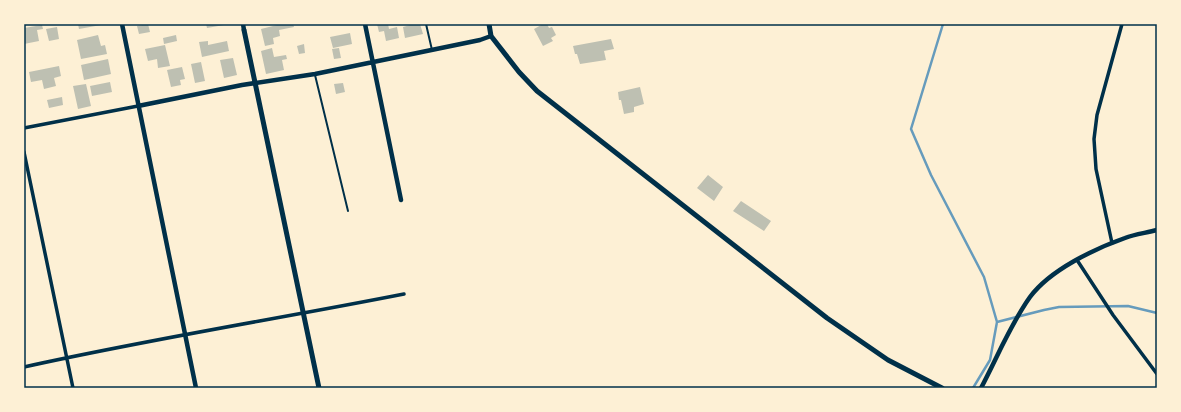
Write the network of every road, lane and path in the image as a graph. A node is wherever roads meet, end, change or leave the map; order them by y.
1 (122, 24) edge
2 (243, 24) edge
3 (365, 24) edge
4 (426, 24) edge
5 (489, 24) edge
6 (1122, 24) edge
7 (244, 30) joint
8 (491, 36) junction
9 (432, 50) junction
10 (373, 62) junction
11 (315, 74) junction
12 (255, 84) junction
13 (138, 106) junction
14 (24, 128) edge
15 (24, 152) edge
16 (401, 200) dead end
17 (348, 211) dead end
18 (1157, 230) edge
19 (1112, 243) junction
20 (1077, 260) junction
21 (404, 294) dead end
22 (303, 314) junction
23 (185, 335) junction
24 (67, 357) junction
25 (24, 366) edge
26 (1157, 374) edge
27 (73, 388) edge
28 (196, 388) edge
29 (319, 388) edge
30 (942, 388) edge
31 (981, 388) edge

1 - 13 street
2 - 7 street
3 - 10 street
4 - 9 lane
5 - 8 main road
6 - 19 street
7 - 12 main road
8 - 9 street
8 - 30 main road
9 - 10 street
10 - 11 street
10 - 16 street
11 - 12 street
11 - 17 lane
12 - 13 street
12 - 22 main road
13 - 14 street
13 - 23 street
15 - 24 street
18 - 19 street
19 - 20 street
20 - 26 street
20 - 31 street
21 - 22 street
22 - 23 street
22 - 29 main road
23 - 24 street
23 - 28 street
24 - 25 street
24 - 27 street

